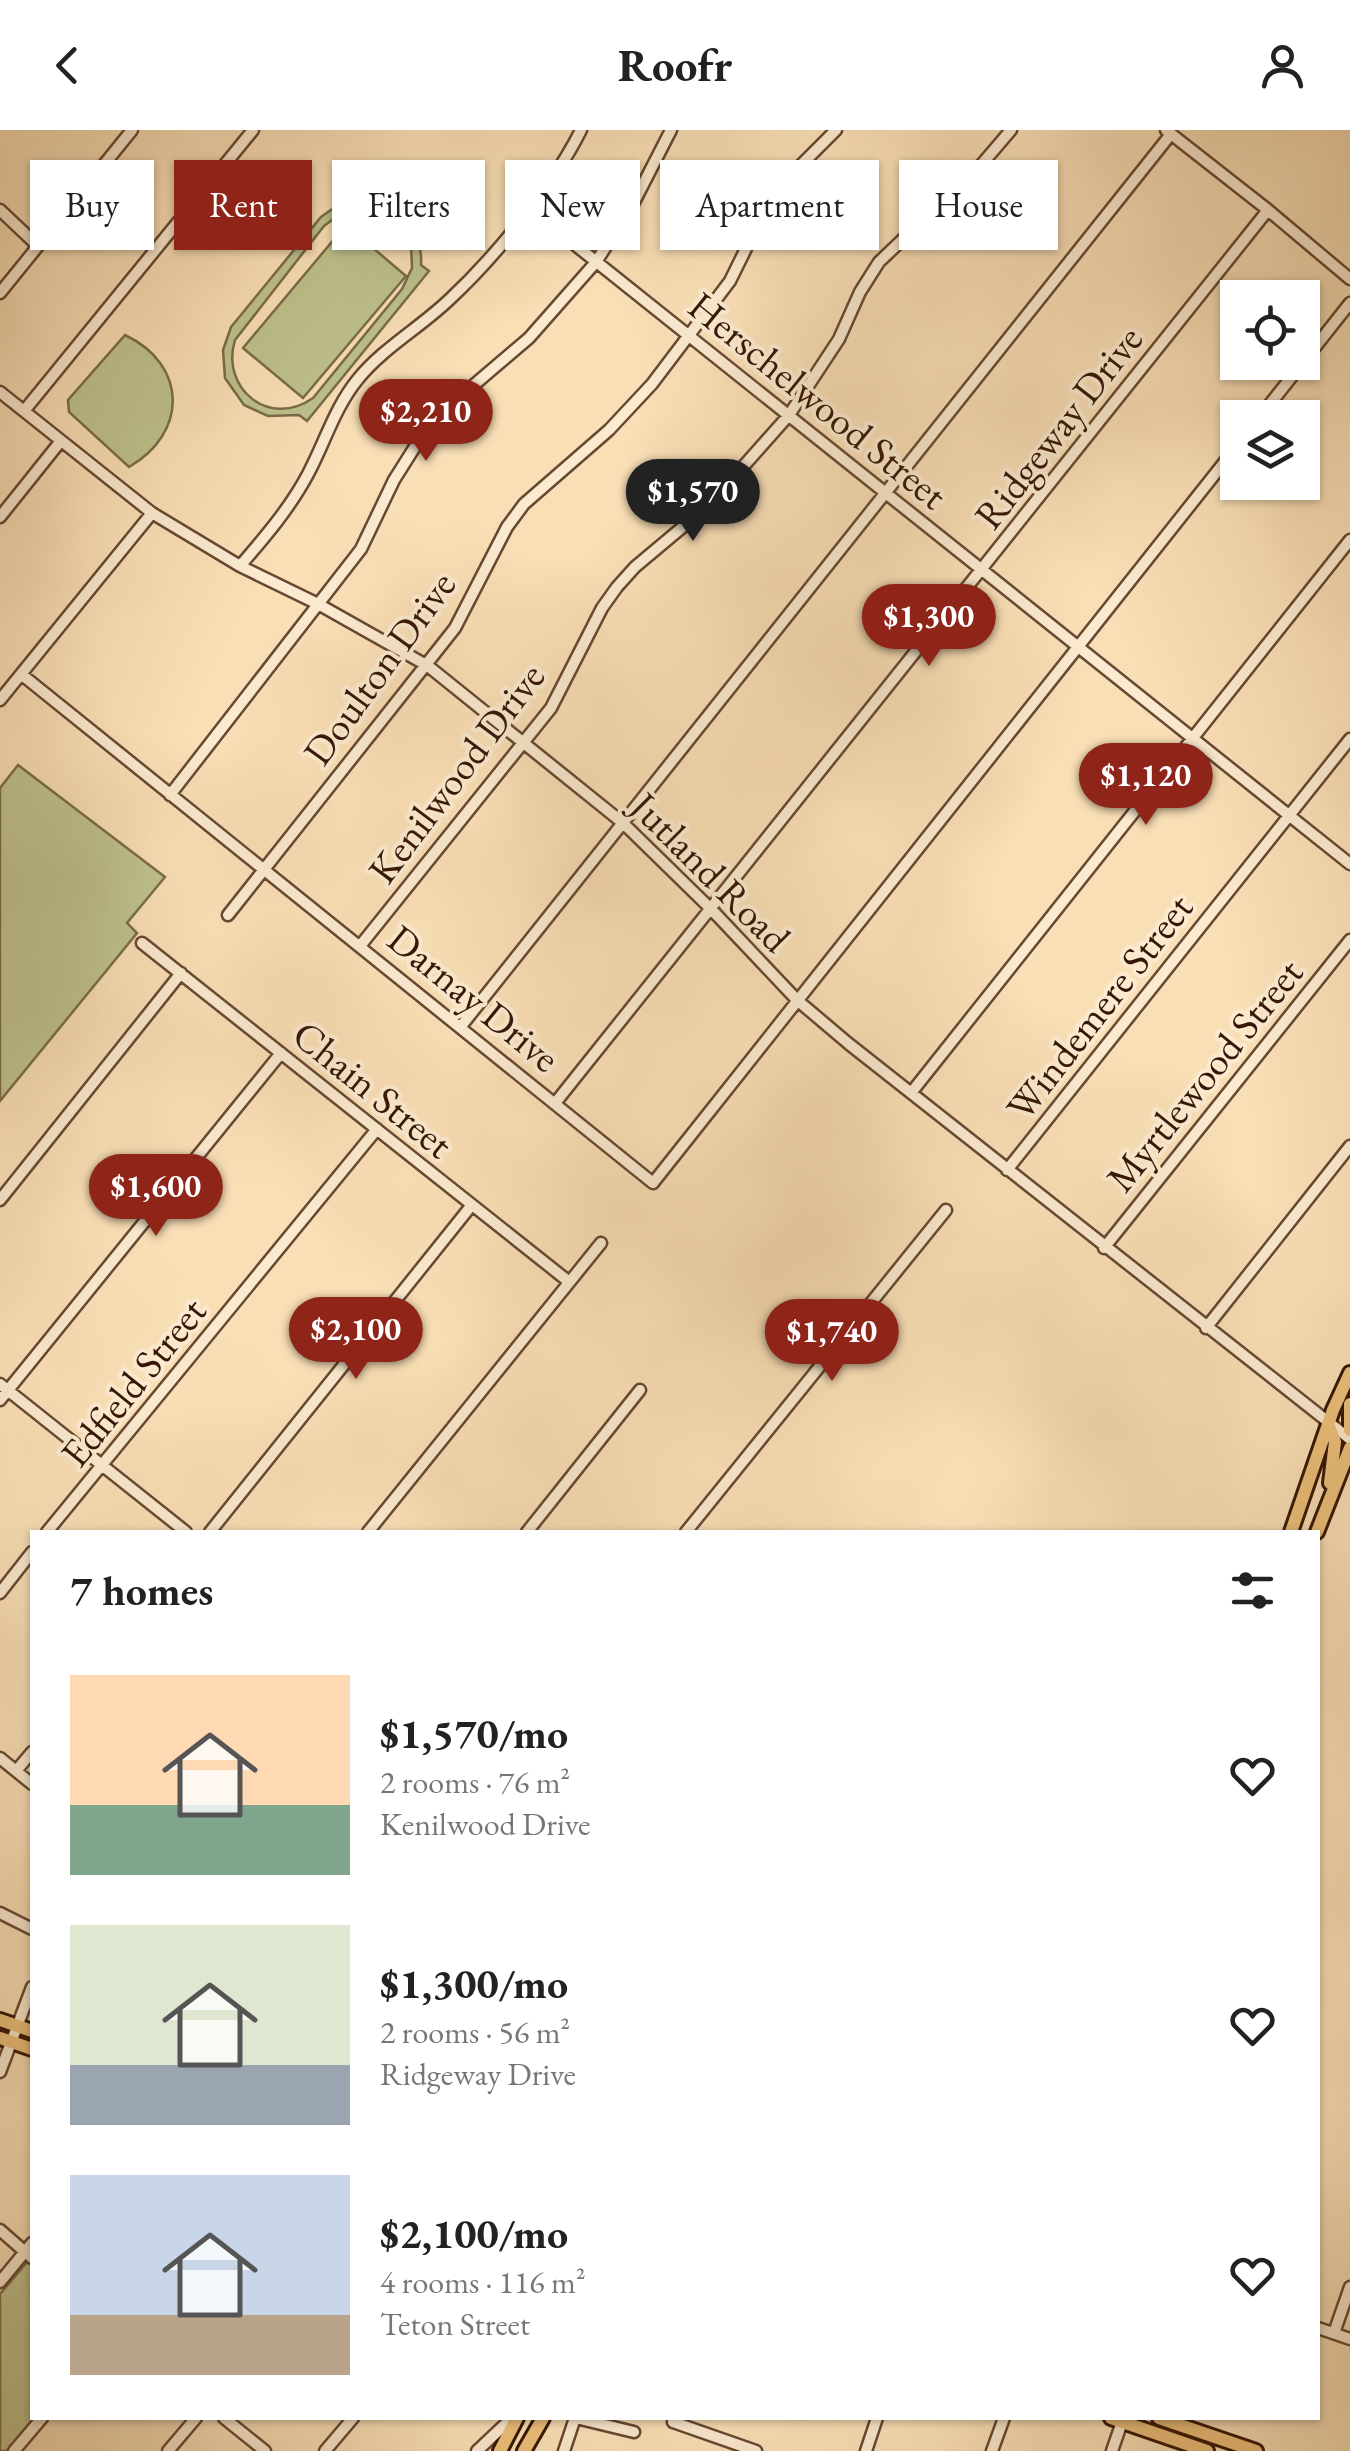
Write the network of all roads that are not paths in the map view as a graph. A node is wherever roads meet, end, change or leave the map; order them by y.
1 (253, 130) edge
2 (580, 130) edge
3 (671, 130) edge
4 (836, 130) edge
5 (1011, 130) edge
6 (1168, 132) edge
7 (124, 133) edge
8 (103, 160) edge
9 (564, 160) edge
10 (0, 210) edge
11 (1268, 210) junction
12 (505, 236) edge
13 (30, 238) edge
14 (34, 250) edge
15 (581, 250) edge
16 (596, 262) junction
17 (1350, 279) edge
18 (0, 293) edge
19 (1350, 303) edge
20 (690, 337) junction
21 (0, 392) edge
22 (1273, 400) edge
23 (24, 412) junction
24 (789, 415) junction
25 (60, 442) junction
26 (1220, 468) edge
27 (886, 492) junction
28 (152, 513) junction
29 (0, 517) edge
30 (1350, 540) edge
31 (240, 566) junction
32 (983, 570) junction
33 (318, 604) junction
34 (1079, 646) junction
35 (428, 666) junction
36 (21, 674) junction
37 (0, 700) edge
38 (1193, 736) junction
39 (1350, 739) edge
40 (524, 742) junction
41 (170, 795) junction
42 (1288, 816) junction
43 (623, 823) junction
44 (1350, 864) edge
45 (264, 870) junction
46 (712, 910) junction
47 (228, 915) dead end
48 (1350, 940) edge
49 (142, 943) dead end
50 (360, 946) junction
51 (181, 973) junction
52 (796, 1000) junction
53 (462, 1026) junction
54 (280, 1052) junction
55 (911, 1093) junction
56 (556, 1102) junction
57 (378, 1129) junction
58 (1350, 1146) edge
59 (1007, 1170) junction
60 (0, 1200) edge
61 (471, 1206) junction
62 (946, 1210) dead end
63 (601, 1243) dead end
64 (1104, 1248) junction
65 (568, 1281) junction
66 (1206, 1328) junction
67 (1350, 1372) edge
68 (4, 1387) edge
69 (640, 1390) dead end
70 (0, 1400) edge
71 (1350, 1404) edge
72 (1328, 1424) junction
73 (1350, 1430) edge
74 (1350, 1439) edge
75 (1350, 1448) edge
76 (104, 1467) junction
77 (1326, 1506) junction
78 (50, 1530) edge
79 (183, 1530) edge
80 (212, 1530) edge
81 (370, 1530) edge
82 (528, 1530) edge
83 (688, 1530) edge
84 (1292, 1530) edge
85 (1317, 1530) edge
86 (30, 1555) edge
87 (0, 1593) edge
88 (30, 1754) edge
89 (0, 1758) edge
90 (16, 1772) junction
91 (30, 1782) edge
92 (0, 1913) edge
93 (30, 1928) edge
94 (30, 2001) edge
95 (0, 2020) edge
96 (26, 2029) edge
97 (6, 2040) edge
98 (30, 2048) edge
99 (0, 2072) edge
100 (0, 2230) edge
101 (30, 2251) edge
102 (0, 2282) edge
103 (1350, 2288) edge
104 (1320, 2329) edge
105 (1334, 2334) junction
106 (1350, 2339) edge
107 (40, 2420) edge
108 (194, 2420) edge
109 (226, 2420) edge
110 (350, 2420) edge
111 (512, 2420) edge
112 (513, 2420) edge
113 (542, 2420) edge
114 (575, 2420) edge
115 (584, 2420) edge
116 (876, 2420) edge
117 (1003, 2420) edge
118 (1119, 2420) edge
119 (1122, 2420) edge
120 (1163, 2420) edge
121 (673, 2422) dead end
122 (634, 2432) dead end
123 (1232, 2447) edge
124 (14, 2451) edge
125 (168, 2451) edge
126 (264, 2451) edge
127 (325, 2451) edge
128 (476, 2451) edge
129 (500, 2451) edge
130 (524, 2451) edge
131 (564, 2451) edge
132 (756, 2451) edge
133 (866, 2451) edge
134 (992, 2451) edge
135 (1112, 2451) edge
136 (1207, 2451) edge
137 (1256, 2451) edge

1 - 23 street
2 - 9 street
3 - 16 street
4 - 20 street, Doulton Drive
5 - 24 street, Kenilwood Drive
6 - 11 street
6 - 27 street
7 - 8 street
10 - 13 street
11 - 17 street
11 - 32 street, Ridgeway Drive
12 - 31 street
14 - 18 street
15 - 16 street, Herschelwood Street
16 - 20 street, Herschelwood Street
16 - 33 street
19 - 22 street
20 - 24 street, Herschelwood Street
20 - 35 street, Doulton Drive
21 - 23 street, Jutland Road
23 - 25 street, Jutland Road
24 - 27 street, Herschelwood Street
24 - 40 street, Kenilwood Drive
25 - 28 street, Jutland Road
25 - 29 street
26 - 34 street
27 - 32 street, Herschelwood Street
27 - 43 street
28 - 31 street, Jutland Road
28 - 36 street
30 - 38 street
31 - 33 street, Jutland Road
32 - 34 street, Herschelwood Street
32 - 46 street, Ridgeway Drive
33 - 35 street, Jutland Road
33 - 41 street
34 - 38 street, Herschelwood Street
34 - 52 street
35 - 40 street, Jutland Road
35 - 45 street, Doulton Drive
36 - 37 street
36 - 41 street, Darnay Drive
38 - 42 street, Herschelwood Street
38 - 55 street
39 - 42 street, Windemere Street
40 - 43 street, Jutland Road
40 - 50 street, Kenilwood Drive
41 - 45 street, Darnay Drive
42 - 44 street, Herschelwood Street
42 - 59 street, Windemere Street
43 - 46 street, Jutland Road
43 - 53 street
45 - 47 street, Doulton Drive
45 - 50 street, Darnay Drive
46 - 52 street, Jutland Road
46 - 56 street, Ridgeway Drive
48 - 64 street, Myrtlewood Street
49 - 51 street, Chain Street
50 - 53 street, Darnay Drive
51 - 54 street, Chain Street
51 - 60 street
52 - 55 street, Jutland Road
52 - 56 street, Darnay Drive
53 - 56 street, Darnay Drive
54 - 57 street, Chain Street
54 - 68 street
55 - 59 street, Jutland Road
57 - 61 street, Chain Street
57 - 76 street, Edfield Street
58 - 66 street
59 - 64 street, Jutland Road
61 - 65 street, Chain Street
61 - 80 street
62 - 83 street
63 - 65 street
64 - 66 street, Jutland Road
65 - 81 street
66 - 72 street, Jutland Road
67 - 72 main road
68 - 70 street
68 - 76 street
69 - 82 street
71 - 73 main road
72 - 74 street, Jutland Road
72 - 77 main road
72 - 84 main road
75 - 77 main road
76 - 78 street, Edfield Street
76 - 79 street
77 - 85 main road
86 - 87 street
88 - 90 street
89 - 90 street
90 - 91 street
92 - 93 street
94 - 96 street
95 - 96 main road
96 - 97 street
97 - 98 main road
97 - 99 street
100 - 101 street
101 - 102 street
103 - 105 street
104 - 105 street
105 - 106 street
107 - 124 street
108 - 125 street
109 - 126 street
110 - 127 street
111 - 128 street
112 - 129 main road
113 - 130 main road
114 - 131 street
115 - 122 street
116 - 133 street
117 - 134 street
118 - 135 street
119 - 136 main road
120 - 123 main road
121 - 132 street
123 - 137 main road

